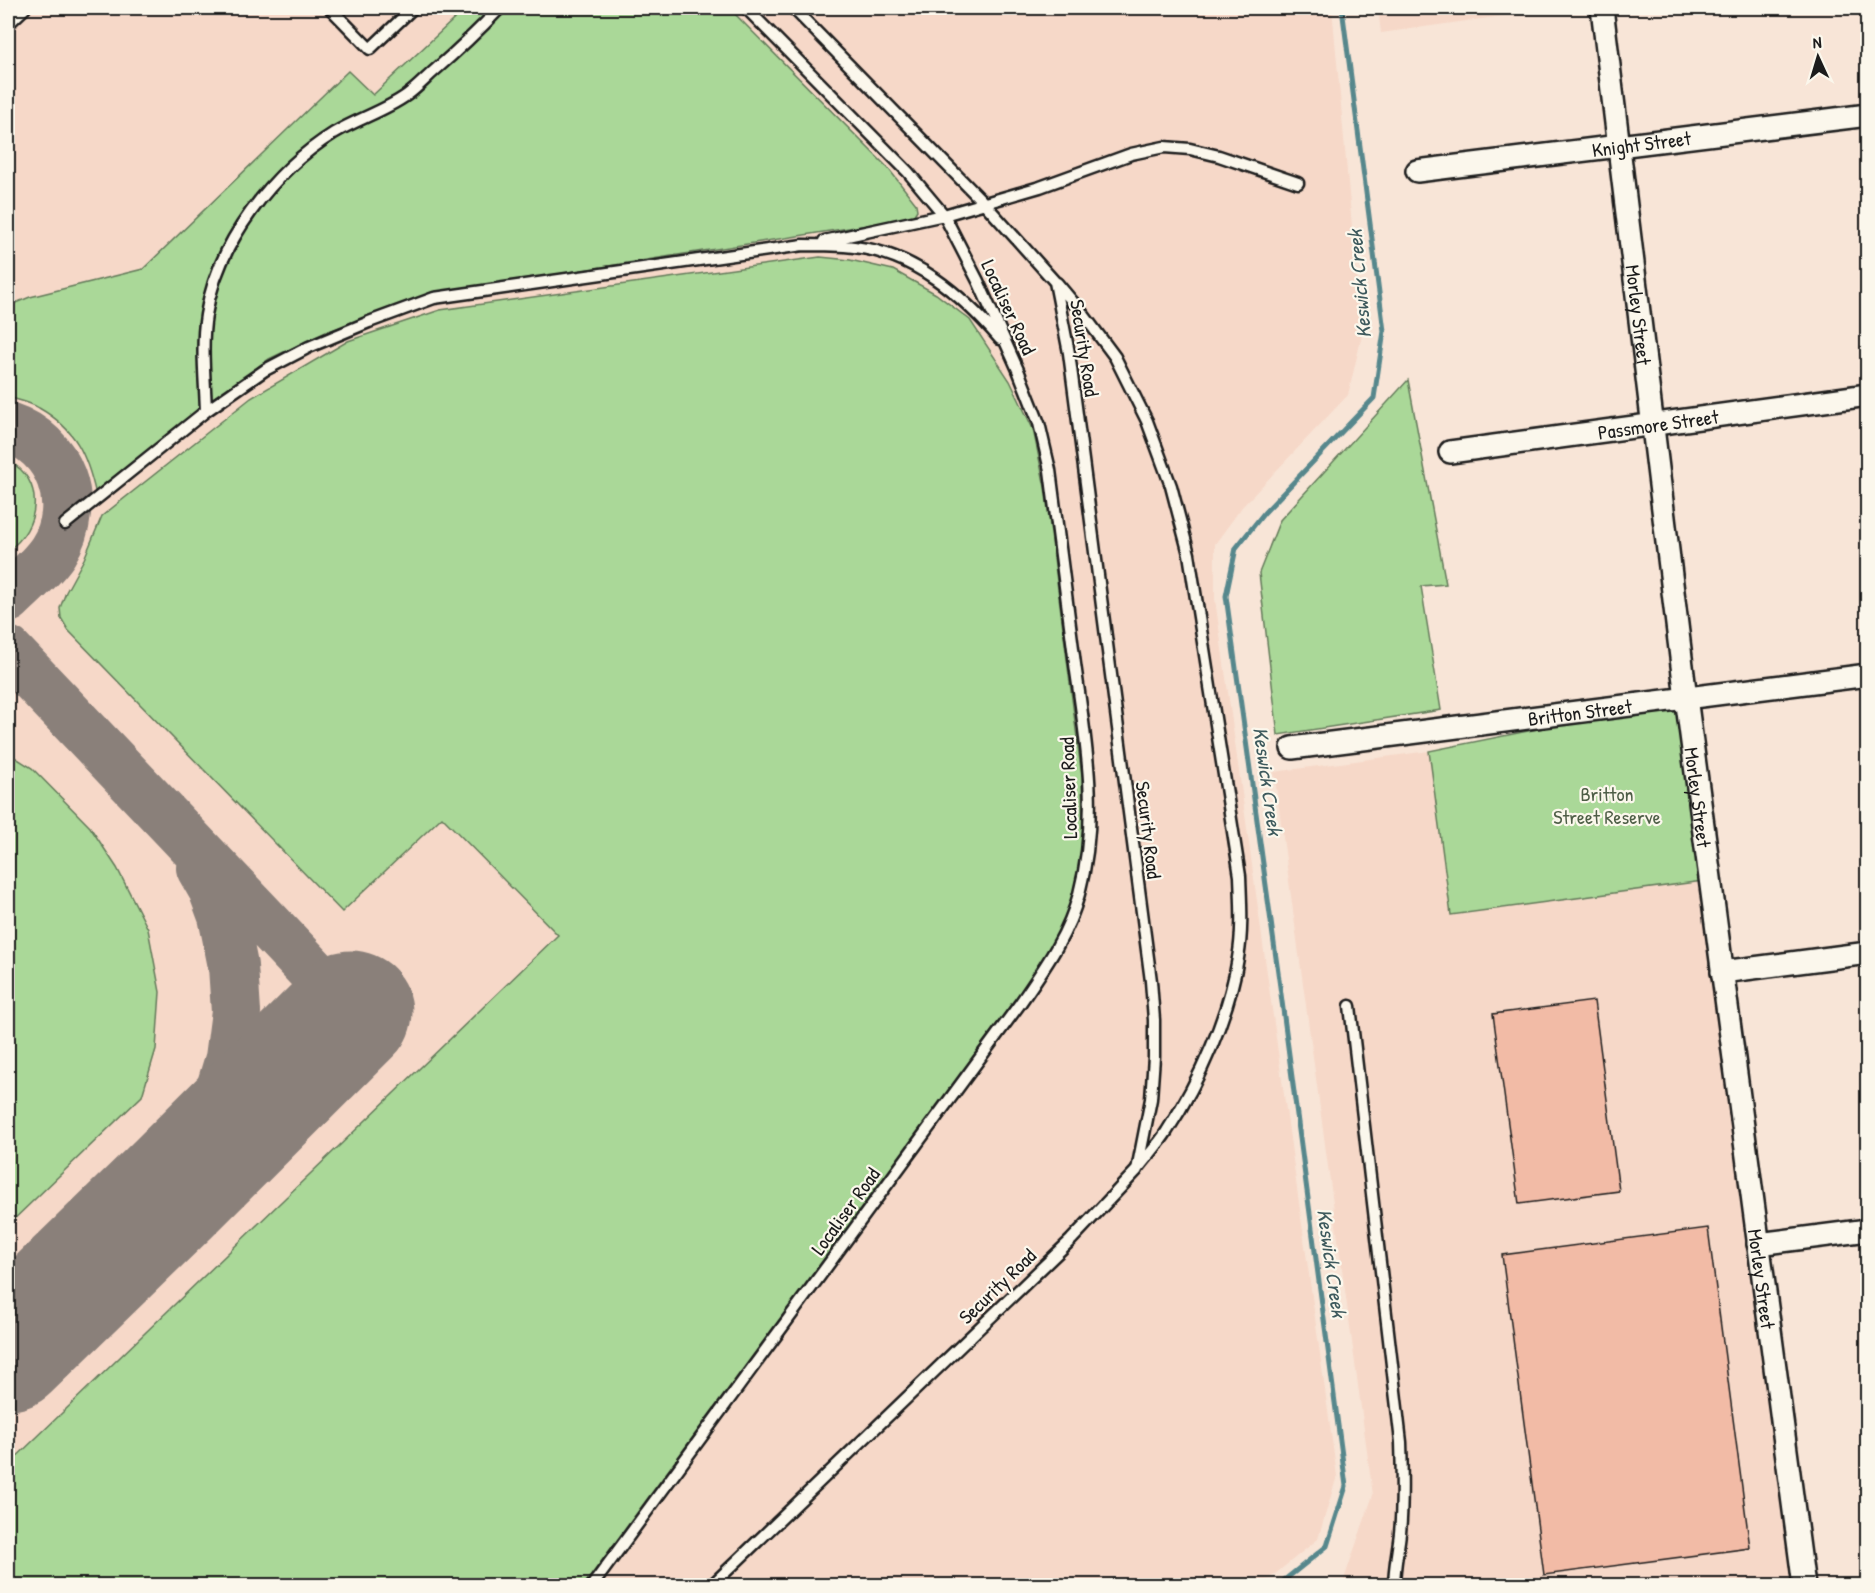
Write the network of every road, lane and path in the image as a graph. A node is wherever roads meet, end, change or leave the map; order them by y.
1 (25, 8) edge
2 (330, 8) edge
3 (413, 8) edge
4 (500, 8) edge
5 (746, 8) edge
6 (793, 8) edge
7 (1602, 8) edge
8 (8, 24) edge
9 (1868, 115) edge
10 (1620, 146) junction
11 (1418, 171) dead end
12 (1298, 183) dead end
13 (984, 203) junction
14 (944, 215) junction
15 (803, 245) junction
16 (1055, 282) junction
17 (1006, 346) junction
18 (1868, 395) edge
19 (206, 411) junction
20 (1651, 424) junction
21 (1450, 452) dead end
22 (65, 524) dead end
23 (1868, 675) edge
24 (1686, 699) junction
25 (1292, 747) dead end
26 (1868, 953) edge
27 (1722, 972) junction
28 (1350, 1006) dead end
29 (1137, 1170) junction
30 (1868, 1230) edge
31 (1758, 1244) junction
32 (592, 1586) edge
33 (711, 1586) edge
34 (1394, 1586) edge
35 (1804, 1586) edge

1 - 8 lane
2 - 3 lane
4 - 19 lane
5 - 14 lane, Localiser Road
6 - 13 lane, Security Road
7 - 10 street, Morley Street
9 - 10 street, Knight Street
10 - 11 street, Knight Street
10 - 20 street, Morley Street
12 - 13 lane
13 - 14 lane
13 - 16 lane, Security Road
14 - 15 lane
14 - 17 lane, Localiser Road
15 - 17 lane
15 - 19 lane
16 - 29 lane, Security Road
16 - 29 lane
17 - 32 lane, Localiser Road
18 - 20 street, Passmore Street
19 - 22 lane
20 - 21 street, Passmore Street
20 - 24 street, Morley Street
23 - 24 street, Britton Street
24 - 25 street, Britton Street
24 - 27 street, Morley Street
26 - 27 street
27 - 31 street, Morley Street
28 - 34 lane
29 - 33 lane, Security Road
30 - 31 street
31 - 35 street, Morley Street

